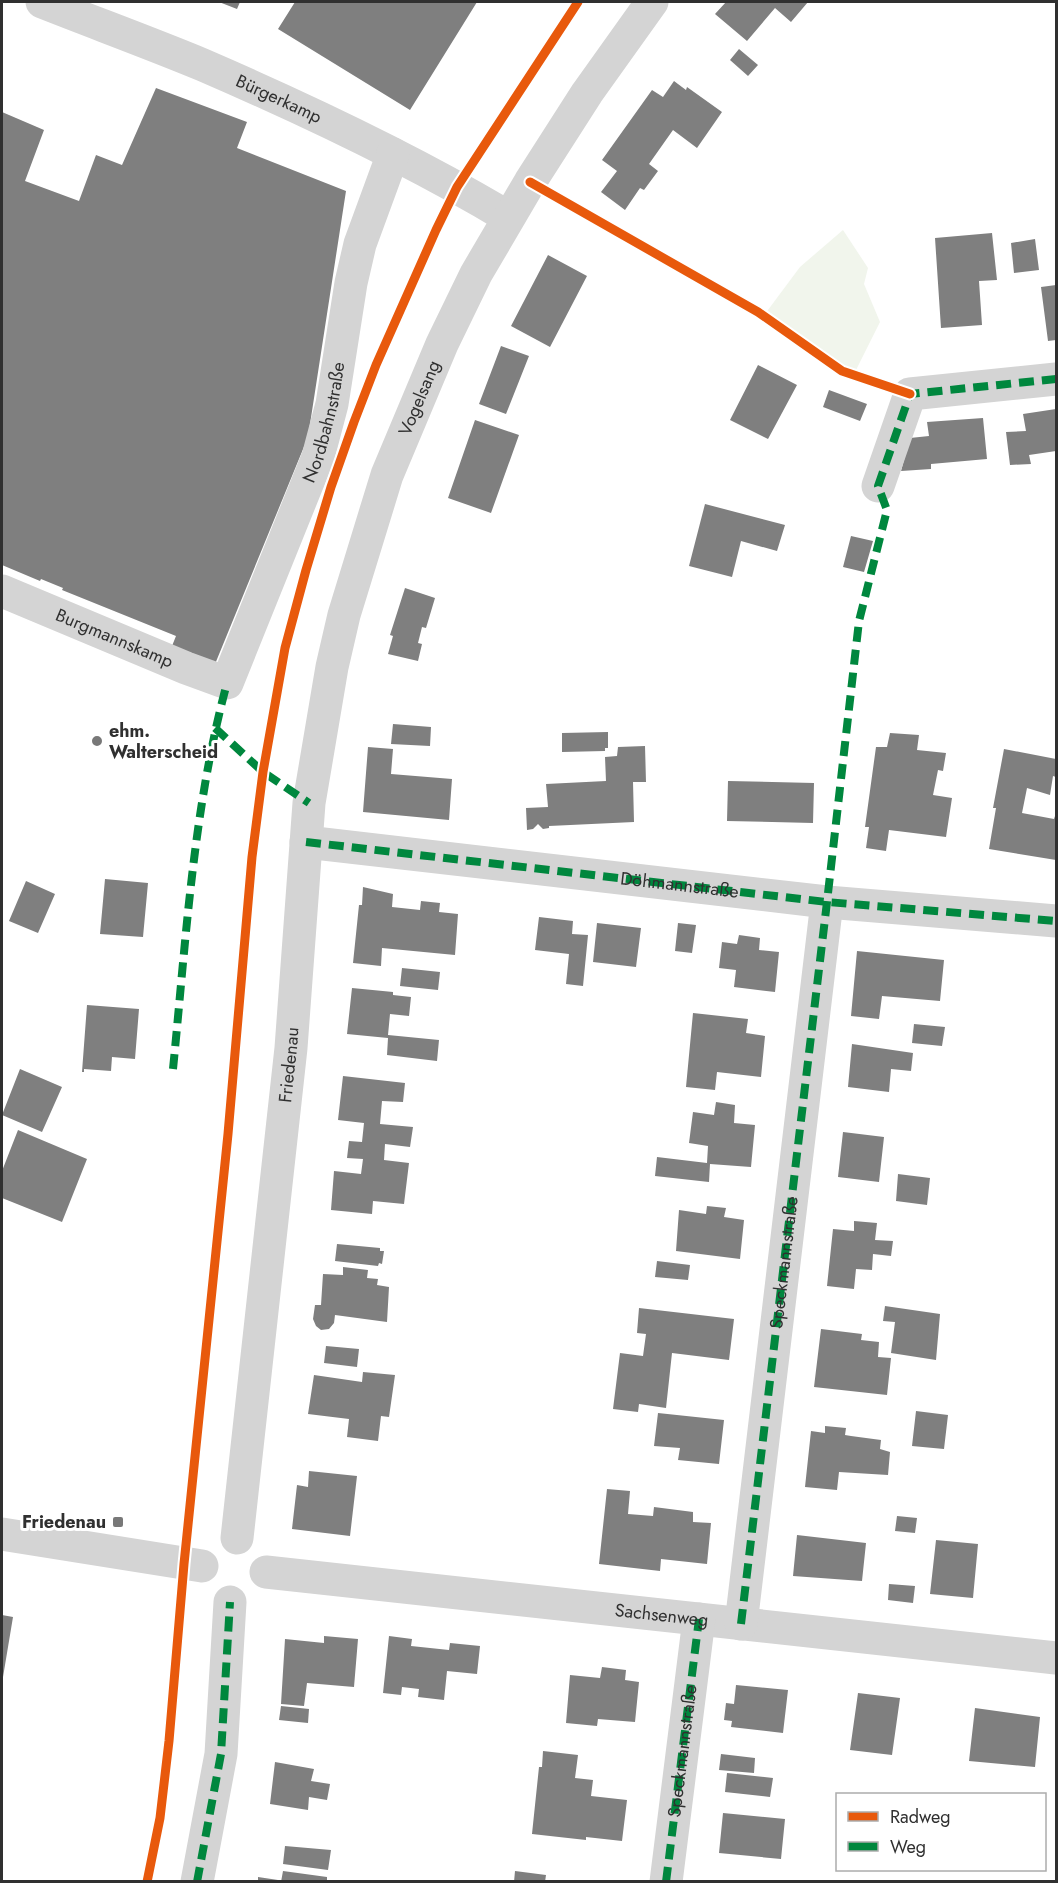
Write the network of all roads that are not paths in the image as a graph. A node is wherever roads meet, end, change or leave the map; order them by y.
1 (42, 2) edge
2 (652, 2) edge
3 (393, 154) junction
4 (508, 217) junction
5 (1056, 379) edge
6 (878, 486) dead end
7 (2, 591) edge
8 (227, 683) joint
9 (306, 842) junction
10 (828, 902) junction
11 (1056, 921) edge
12 (2, 1534) edge
13 (237, 1538) junction
14 (193, 1565) junction
15 (266, 1572) junction
16 (230, 1602) junction
17 (699, 1619) junction
18 (741, 1624) junction
19 (1056, 1658) edge
20 (197, 1881) edge
21 (666, 1881) edge

1 - 3 street, Bürgerkamp
2 - 4 street, Vogelsang
3 - 4 street, Bürgerkamp
3 - 8 street, Nordbahnstraße
4 - 9 street, Vogelsang
5 - 6 street
7 - 8 street, Burgmannskamp
9 - 10 street, Döhmannstraße
9 - 13 street, Friedenau
10 - 11 street, Döhmannstraße
10 - 18 street, Speckmannstraße
12 - 14 street
13 - 14 street
13 - 15 street
14 - 16 street
15 - 16 street
15 - 17 street, Sachsenweg
16 - 20 street
17 - 18 street, Sachsenweg
17 - 21 street, Speckmannstraße
18 - 19 street, Sachsenweg

